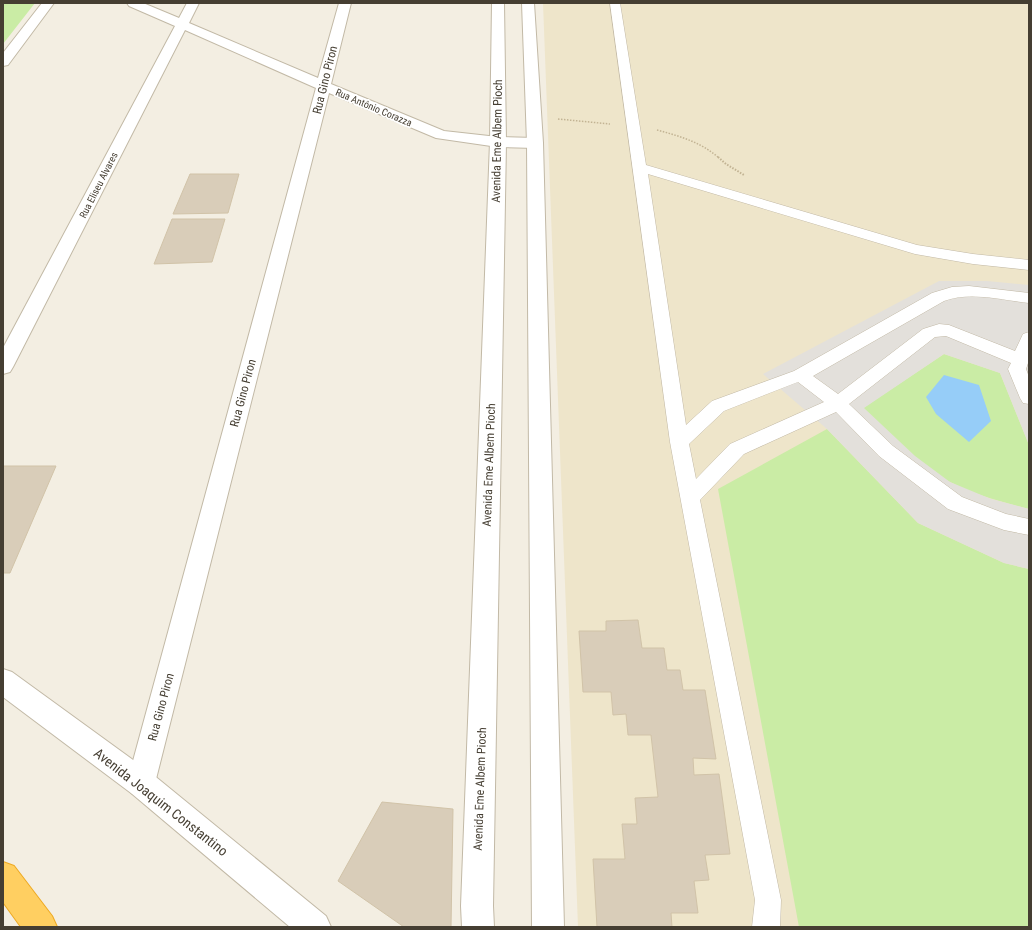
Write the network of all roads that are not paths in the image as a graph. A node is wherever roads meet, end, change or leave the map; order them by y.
1 (48, 3) edge
2 (134, 3) edge
3 (193, 3) edge
4 (345, 3) edge
5 (498, 3) edge
6 (528, 3) edge
7 (615, 3) edge
8 (181, 24) junction
9 (3, 62) edge
10 (324, 86) junction
11 (498, 142) junction
12 (535, 143) junction
13 (640, 167) junction
14 (1029, 265) edge
15 (1029, 298) edge
16 (1029, 338) edge
17 (1020, 360) junction
18 (3, 367) edge
19 (800, 375) junction
20 (1029, 398) edge
21 (838, 403) junction
22 (679, 442) junction
23 (689, 499) junction
24 (1029, 527) edge
25 (3, 681) edge
26 (141, 784) junction
27 (3, 877) edge
28 (41, 927) edge
29 (315, 927) edge
30 (478, 927) edge
31 (548, 927) edge
32 (766, 927) edge

1 - 9 street
2 - 8 street, Rua Antônio Corazza
3 - 8 street, Rua Eliseu Alvares
4 - 10 street, Rua Gino Piron
5 - 11 street, Avenida Eme Albem Pioch
6 - 12 street
7 - 13 lane
8 - 10 street, Rua Antônio Corazza
8 - 18 street, Rua Eliseu Alvares
10 - 11 street, Rua Antônio Corazza
10 - 26 street, Rua Gino Piron
11 - 12 street, Rua Antônio Corazza
11 - 30 street, Avenida Eme Albem Pioch
12 - 31 street
13 - 14 lane
13 - 22 lane
15 - 19 lane
16 - 17 lane
17 - 20 lane
17 - 21 lane
19 - 21 lane
19 - 22 lane
21 - 23 lane
21 - 24 lane
22 - 23 lane
23 - 32 lane
25 - 26 street, Avenida Joaquim Constantino
26 - 29 street, Avenida Joaquim Constantino
27 - 28 highway

